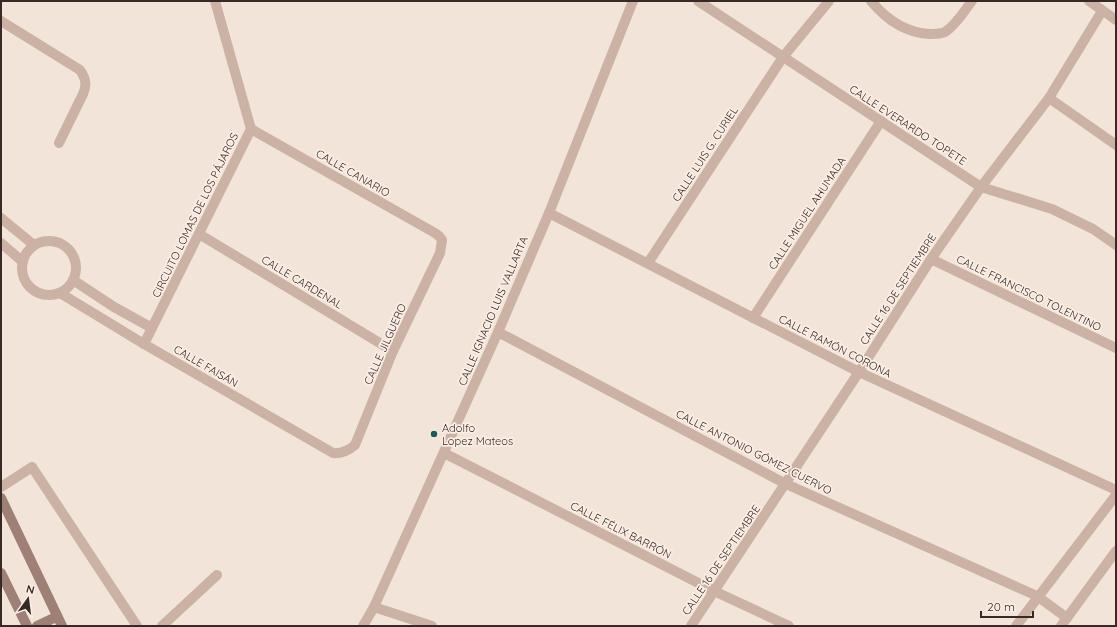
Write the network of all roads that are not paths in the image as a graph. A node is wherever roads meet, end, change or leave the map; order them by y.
1 (216, 1) edge
2 (633, 1) edge
3 (830, 1) edge
4 (871, 1) edge
5 (972, 1) edge
6 (1089, 1) edge
7 (700, 2) edge
8 (1102, 11) junction
9 (1116, 20) edge
10 (1, 21) edge
11 (783, 57) junction
12 (1049, 98) junction
13 (881, 121) junction
14 (251, 129) junction
15 (59, 143) dead end
16 (1116, 145) edge
17 (981, 187) junction
18 (549, 212) junction
19 (1, 218) edge
20 (199, 234) junction
21 (442, 240) joint
22 (1, 243) edge
23 (34, 245) junction
24 (1116, 245) edge
25 (931, 259) junction
26 (23, 262) junction
27 (648, 263) junction
28 (73, 280) junction
29 (60, 293) junction
30 (753, 318) junction
31 (152, 328) junction
32 (498, 332) junction
33 (144, 344) junction
34 (1116, 348) edge
35 (393, 351) junction
36 (859, 372) junction
37 (444, 452) junction
38 (343, 453) joint
39 (786, 484) junction
40 (1, 487) edge
41 (1116, 490) edge
42 (1116, 495) edge
43 (1, 498) edge
44 (1116, 552) edge
45 (1, 573) edge
46 (217, 575) dead end
47 (714, 591) junction
48 (1037, 596) junction
49 (374, 607) junction
50 (56, 617) junction
51 (1064, 622) edge
52 (28, 626) edge
53 (37, 626) edge
54 (62, 626) edge
55 (137, 626) edge
56 (162, 626) edge
57 (363, 626) edge
58 (432, 626) edge
59 (692, 626) edge
60 (789, 626) edge
61 (1016, 626) edge

1 - 14 street, CIRCUITO LOMAS DE LOS PÁJAROS
2 - 18 street, CALLE IGNACIO LUIS VALLARTA
3 - 11 street, CALLE LUIS G. CURIEL
4 - 5 street
6 - 8 street
7 - 11 street, CALLE EVERARDO TOPETE
8 - 9 street
8 - 12 street, CALLE 16 DE SEPTIEMBRE
10 - 15 street
11 - 13 street, CALLE EVERARDO TOPETE
11 - 27 street, CALLE LUIS G. CURIEL
12 - 16 street
12 - 17 street, CALLE 16 DE SEPTIEMBRE
13 - 17 street, CALLE EVERARDO TOPETE
13 - 30 street, CALLE MIGUEL AHUMADA
14 - 20 street, CIRCUITO LOMAS DE LOS PÁJAROS
14 - 21 street, CALLE CANARIO
17 - 24 street, CALLE EVERARDO TOPETE
17 - 25 street, CALLE 16 DE SEPTIEMBRE
18 - 27 street, CALLE RAMÓN CORONA
18 - 32 street, CALLE IGNACIO LUIS VALLARTA
19 - 23 street
20 - 31 street, CIRCUITO LOMAS DE LOS PÁJAROS
20 - 35 street, CALLE CARDENAL
21 - 35 street, CALLE JILGUERO
22 - 26 street
23 - 26 street
23 - 28 street
25 - 34 street, CALLE FRANCISCO TOLENTINO
25 - 36 street, CALLE 16 DE SEPTIEMBRE
26 - 29 street
27 - 30 street, CALLE RAMÓN CORONA
28 - 29 street
28 - 31 street
29 - 33 street, CALLE FAISÁN
30 - 36 street, CALLE RAMÓN CORONA
31 - 33 street, CIRCUITO LOMAS DE LOS PÁJAROS
32 - 37 street, CALLE IGNACIO LUIS VALLARTA
32 - 39 street, CALLE ANTONIO GÓMEZ CUERVO
33 - 38 street, CALLE FAISÁN
35 - 38 street, CALLE JILGUERO
36 - 39 street, CALLE 16 DE SEPTIEMBRE
36 - 41 street, CALLE RAMÓN CORONA
37 - 47 street, CALLE FÉLIX BARRÓN
37 - 49 street, CALLE IGNACIO LUIS VALLARTA
39 - 47 street, CALLE 16 DE SEPTIEMBRE
39 - 48 street, CALLE ANTONIO GÓMEZ CUERVO
40 - 55 street
42 - 48 street
43 - 50 main road
44 - 51 street
45 - 52 main road
46 - 56 street
47 - 59 street, CALLE 16 DE SEPTIEMBRE
47 - 60 street, CALLE FÉLIX BARRÓN
48 - 51 street, CALLE ANTONIO GÓMEZ CUERVO
48 - 61 street
49 - 57 street, CALLE IGNACIO LUIS VALLARTA
49 - 58 street
50 - 53 main road
50 - 54 main road

